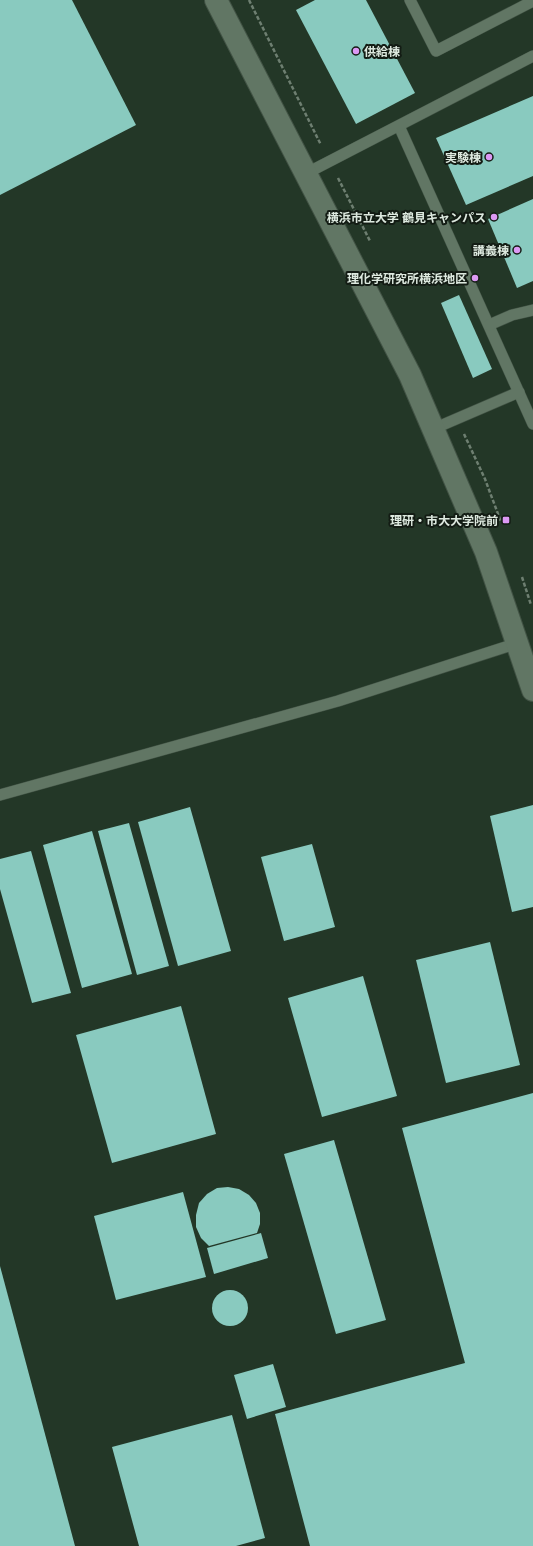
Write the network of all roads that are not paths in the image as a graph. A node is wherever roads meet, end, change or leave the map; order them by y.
1 (216, 0) edge
2 (410, 0) edge
3 (533, 1) edge
4 (533, 56) edge
5 (400, 126) junction
6 (305, 174) junction
7 (533, 310) edge
8 (489, 325) junction
9 (519, 392) junction
10 (533, 424) edge
11 (433, 429) junction
12 (518, 643) junction
13 (533, 690) edge
14 (0, 795) edge

1 - 6 street
2 - 3 lane
4 - 5 lane
5 - 6 lane
5 - 8 lane
6 - 11 street
7 - 8 lane
8 - 9 lane
9 - 10 lane
9 - 11 lane
11 - 12 street
12 - 13 street
12 - 14 lane

